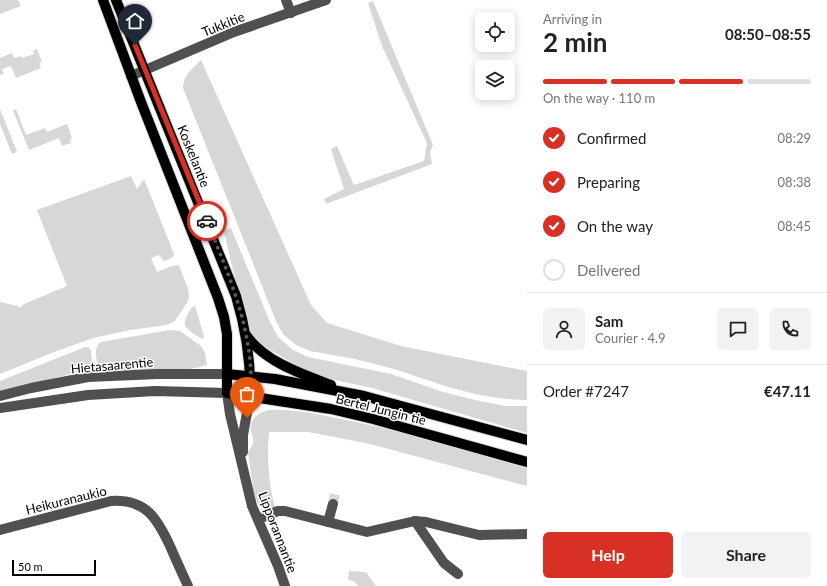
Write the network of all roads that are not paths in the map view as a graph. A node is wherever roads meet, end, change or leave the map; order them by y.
1 (103, 0) edge
2 (116, 0) edge
3 (286, 0) edge
4 (326, 0) edge
5 (291, 13) junction
6 (146, 70) junction
7 (131, 76) junction
8 (246, 334) junction
9 (227, 374) junction
10 (251, 376) junction
11 (227, 393) junction
12 (0, 396) edge
13 (250, 396) junction
14 (364, 396) junction
15 (0, 408) edge
16 (527, 440) edge
17 (527, 462) edge
18 (242, 464) junction
19 (333, 504) tunnel mouth
20 (258, 519) junction
21 (416, 521) junction
22 (328, 522) junction
23 (0, 530) edge
24 (527, 534) edge
25 (458, 574) dead end
26 (188, 586) edge
27 (285, 586) edge

1 - 7 main road
2 - 6 main road, Koskelantie
3 - 5 street
4 - 5 street, Tukkitie
5 - 6 street, Tukkitie
6 - 7 street, Tukkitie
6 - 8 main road, Koskelantie
7 - 9 main road
8 - 10 main road, Koskelantie
8 - 14 main road
9 - 10 main road, Bertel Jungin tie
9 - 11 main road
9 - 12 street, Hietasaarentie
10 - 13 main road, Koskelantie
10 - 14 main road, Bertel Jungin tie
11 - 13 main road, Bertel Jungin tie
11 - 15 street
11 - 18 street, Lipporannantie
13 - 17 main road, Bertel Jungin tie
13 - 18 street, Lipporannantie
14 - 16 main road, Bertel Jungin tie
18 - 20 street, Lipporannantie
19 - 22 street
20 - 22 street
20 - 27 street, Lipporannantie
21 - 22 street
21 - 24 street
21 - 25 street
23 - 26 street, Heikuranaukio

